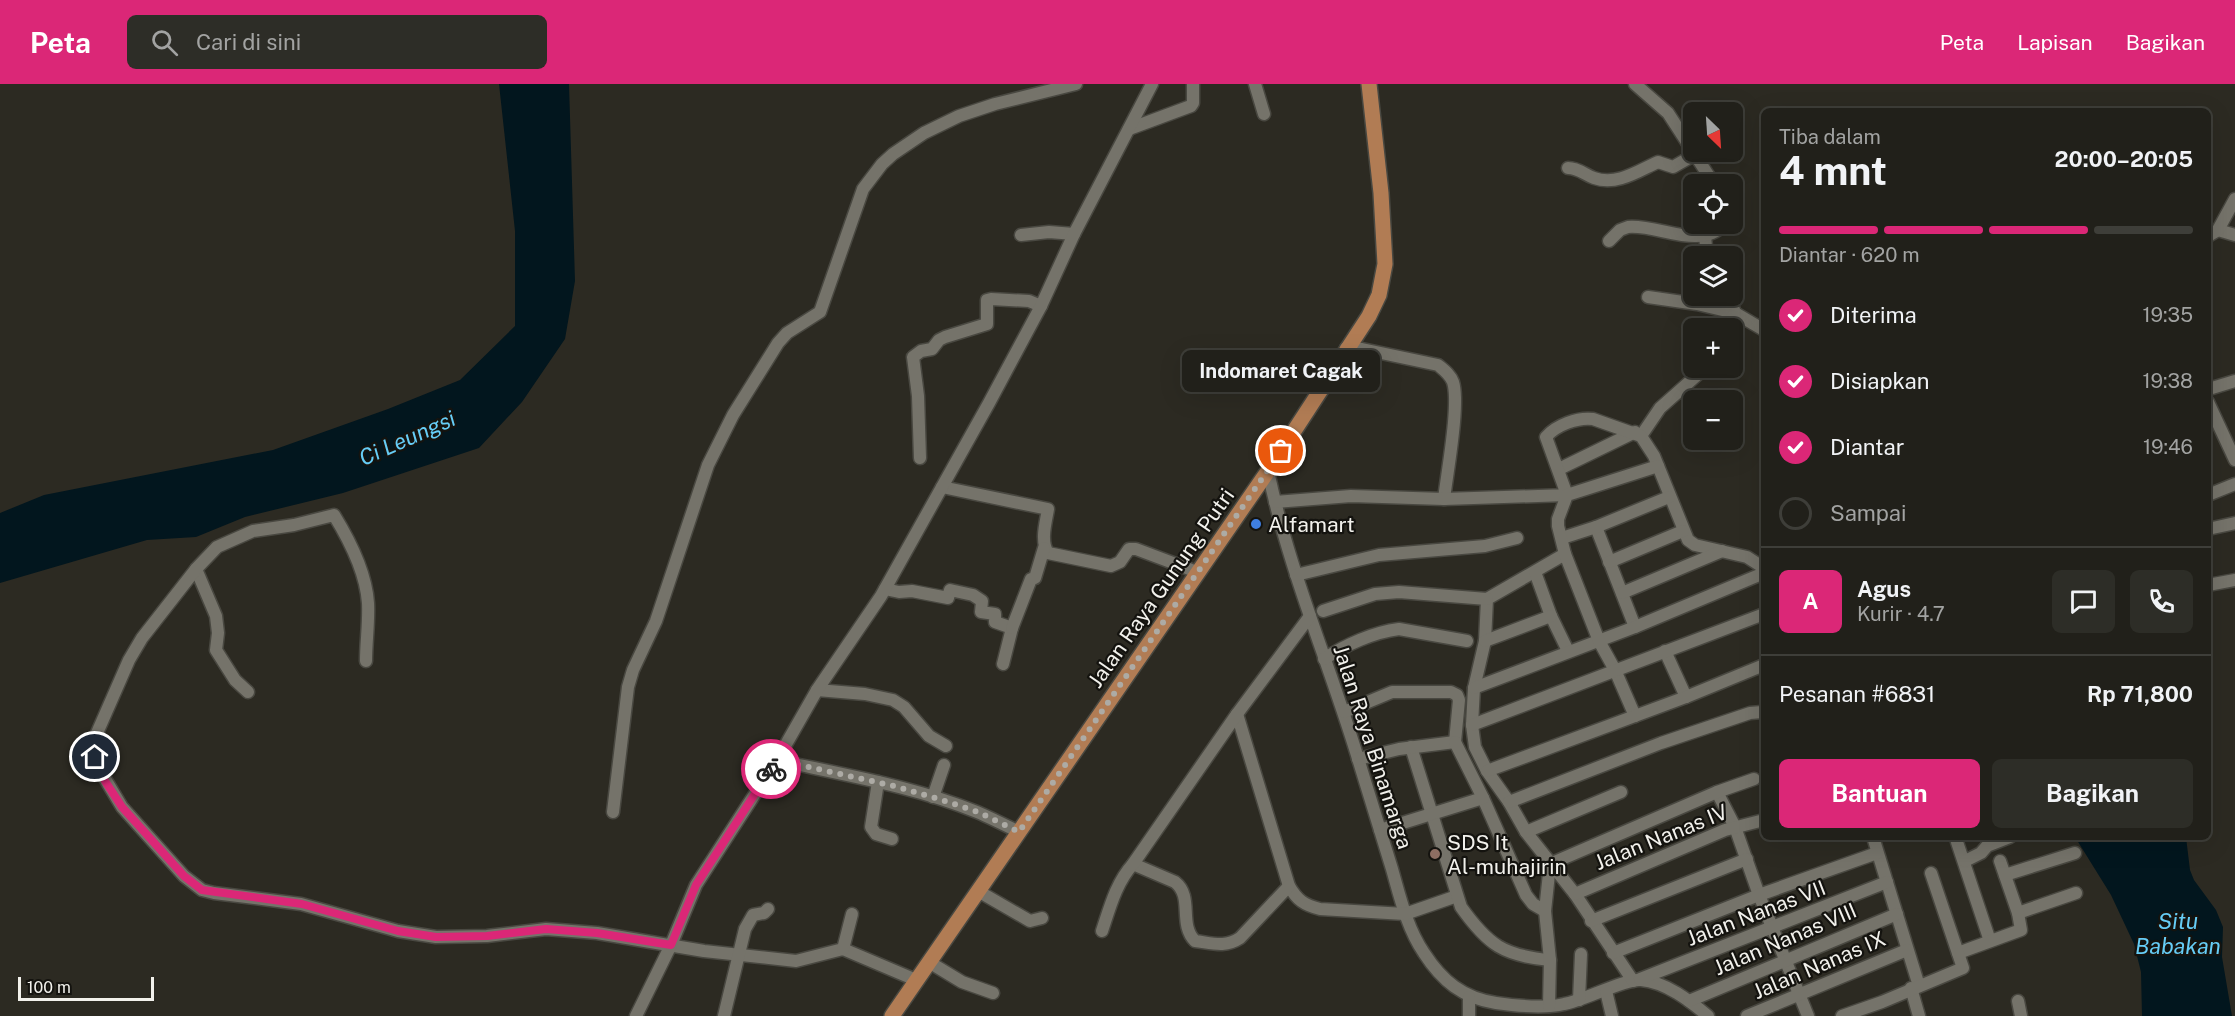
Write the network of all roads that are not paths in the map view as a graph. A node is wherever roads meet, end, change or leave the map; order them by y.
1 (1076, 84) edge
2 (1152, 84) edge
3 (1192, 84) edge
4 (1255, 84) edge
5 (1369, 84) edge
6 (1635, 84) edge
7 (1264, 114) dead end
8 (1129, 129) junction
9 (1683, 137) edge
10 (1683, 161) edge
11 (1568, 168) dead end
12 (2235, 199) edge
13 (2213, 233) edge
14 (1074, 234) junction
15 (1021, 235) dead end
16 (1705, 235) joint
17 (2235, 235) edge
18 (1609, 241) dead end
19 (1706, 246) edge
20 (1648, 297) dead end
21 (1041, 306) junction
22 (1733, 306) edge
23 (1735, 313) junction
24 (1732, 318) edge
25 (1761, 328) edge
26 (1346, 348) junction
27 (1694, 378) edge
28 (2235, 381) edge
29 (2211, 388) edge
30 (2211, 408) edge
31 (1638, 434) junction
32 (920, 458) dead end
33 (2235, 460) edge
34 (1658, 466) junction
35 (1559, 469) junction
36 (1268, 471) junction
37 (2235, 484) edge
38 (942, 487) junction
39 (2211, 494) edge
40 (1567, 495) junction
41 (1669, 498) junction
42 (1444, 499) junction
43 (1275, 502) junction
44 (2235, 523) edge
45 (1596, 527) junction
46 (2211, 528) edge
47 (1683, 531) junction
48 (1517, 538) dead end
49 (1562, 538) junction
50 (1044, 548) junction
51 (1722, 551) junction
52 (1565, 554) junction
53 (1609, 562) junction
54 (1761, 566) edge
55 (195, 569) junction
56 (1197, 572) junction
57 (1535, 572) junction
58 (1761, 574) edge
59 (1296, 575) junction
60 (2235, 580) edge
61 (2211, 584) edge
62 (885, 590) junction
63 (1622, 593) junction
64 (1487, 599) junction
65 (1323, 611) dead end
66 (1761, 615) edge
67 (1310, 616) junction
68 (1551, 616) junction
69 (1635, 627) junction
70 (1012, 628) junction
71 (1467, 641) dead end
72 (1485, 641) junction
73 (1599, 641) junction
74 (1568, 651) junction
75 (1665, 651) junction
76 (1324, 659) junction
77 (366, 661) dead end
78 (1003, 663) dead end
79 (1761, 666) edge
80 (1615, 669) junction
81 (1474, 688) junction
82 (817, 690) junction
83 (248, 692) dead end
84 (1686, 697) junction
85 (1344, 712) junction
86 (1761, 712) edge
87 (1237, 714) junction
88 (1635, 716) junction
89 (1472, 725) junction
90 (1455, 742) junction
91 (946, 746) dead end
92 (1411, 747) junction
93 (1358, 759) junction
94 (777, 760) junction
95 (944, 765) dead end
96 (1487, 771) junction
97 (1754, 779) dead end
98 (878, 782) junction
99 (1622, 792) dead end
100 (1717, 792) junction
101 (933, 797) junction
102 (1483, 798) junction
103 (1509, 802) junction
104 (613, 812) dead end
105 (1431, 814) junction
106 (1761, 821) edge
107 (1735, 827) junction
108 (1380, 830) junction
109 (1019, 832) junction
110 (1527, 832) junction
111 (892, 839) dead end
112 (1874, 840) edge
113 (2002, 840) edge
114 (1958, 842) dead end
115 (1877, 853) junction
116 (2075, 853) dead end
117 (1747, 859) junction
118 (1965, 861) junction
119 (2000, 861) dead end
120 (1133, 864) junction
121 (1550, 864) junction
122 (1931, 873) dead end
123 (2005, 875) junction
124 (1887, 882) junction
125 (1289, 886) junction
126 (978, 891) junction
127 (2076, 893) dead end
128 (1575, 894) junction
129 (1759, 895) junction
130 (1457, 896) junction
131 (768, 909) dead end
132 (1545, 911) junction
133 (2018, 913) junction
134 (1406, 914) junction
135 (1897, 914) junction
136 (852, 915) dead end
137 (1042, 918) dead end
138 (1591, 921) junction
139 (1773, 928) junction
140 (1102, 931) dead end
141 (1990, 941) junction
142 (671, 945) junction
143 (843, 950) junction
144 (1907, 950) junction
145 (1613, 953) junction
146 (1958, 953) junction
147 (1581, 954) dead end
148 (740, 955) junction
149 (1786, 959) junction
150 (1550, 960) junction
151 (928, 962) junction
152 (916, 980) junction
153 (1636, 980) junction
154 (1915, 987) junction
155 (1606, 991) junction
156 (993, 993) dead end
157 (1800, 994) junction
158 (1470, 997) junction
159 (1579, 1000) junction
160 (1689, 1001) junction
161 (2018, 1001) dead end
162 (1549, 1006) junction
163 (636, 1016) edge
164 (724, 1016) edge
165 (892, 1016) edge
166 (1469, 1016) edge
167 (1612, 1016) edge
168 (1708, 1016) edge
169 (1747, 1016) edge
170 (1808, 1016) edge
171 (1842, 1016) edge
172 (1919, 1016) edge
173 (2021, 1016) edge

1 - 104 street
2 - 8 street
3 - 8 street
4 - 7 street
5 - 26 main road, Jalan Raya Gunung Putri
6 - 9 street
8 - 14 street
10 - 11 street
12 - 13 street
13 - 17 street
14 - 15 street
14 - 21 street
16 - 18 street
16 - 19 street
20 - 23 street
21 - 32 street
21 - 38 street
22 - 23 street
23 - 24 street
23 - 25 street
26 - 36 main road, Jalan Raya Gunung Putri
26 - 42 street
27 - 31 street
28 - 29 street
30 - 33 street
31 - 34 street
31 - 35 street
31 - 35 street
34 - 40 street
34 - 41 street
35 - 40 street
36 - 43 street, Jalan Raya Binamarga
36 - 56 main road, Jalan Raya Gunung Putri
37 - 39 street
38 - 50 street
38 - 62 street
40 - 42 street
40 - 49 street
41 - 45 street
41 - 47 street
42 - 43 street
43 - 59 street, Jalan Raya Binamarga
44 - 46 street
45 - 49 street
45 - 53 street
47 - 51 street
47 - 53 street
48 - 59 street
49 - 52 street
50 - 56 street
50 - 70 street
51 - 54 street
51 - 63 street
52 - 57 street
52 - 73 street
53 - 63 street
55 - 77 street
55 - 83 street
55 - 142 street
56 - 109 main road, Jalan Raya Gunung Putri
57 - 64 street
57 - 68 street
58 - 69 street
59 - 67 street, Jalan Raya Binamarga
60 - 61 street
62 - 70 street
62 - 82 street
63 - 69 street
64 - 65 street
64 - 72 street
66 - 75 street
67 - 76 street, Jalan Raya Binamarga
67 - 87 street
68 - 72 street
68 - 74 street
69 - 73 street
70 - 78 street
71 - 76 street
72 - 81 street
73 - 74 street
73 - 80 street
74 - 81 street
75 - 80 street
75 - 84 street
76 - 85 street, Jalan Raya Binamarga
79 - 84 street
80 - 88 street
80 - 89 street
81 - 89 street
82 - 91 street
82 - 94 street
84 - 88 street
85 - 90 street
85 - 93 street, Jalan Raya Binamarga
86 - 103 street
87 - 120 street
87 - 125 street
88 - 96 street
89 - 96 street
90 - 92 street
90 - 102 street
92 - 93 street
92 - 105 street
93 - 108 street, Jalan Raya Binamarga
94 - 98 street
94 - 142 street
95 - 101 street
96 - 103 street
97 - 100 street
98 - 101 street
98 - 111 street
99 - 110 street
100 - 107 street
100 - 121 street
101 - 109 street
102 - 105 street
102 - 132 street
103 - 110 street
105 - 108 street
105 - 130 street
106 - 107 street, Jalan Nanas IV
107 - 117 street
107 - 128 street, Jalan Nanas IV
108 - 134 street, Jalan Raya Binamarga
109 - 126 main road, Jalan Raya Gunung Putri
110 - 121 street
112 - 115 street
113 - 118 street
114 - 118 street
115 - 124 street
115 - 129 street
116 - 123 street
117 - 129 street
117 - 138 street
118 - 141 street
119 - 123 street
120 - 125 street
120 - 140 street
121 - 128 street
121 - 132 street
122 - 146 street
123 - 133 street
124 - 135 street
124 - 139 street, Jalan Nanas VII
125 - 134 street
126 - 137 street
126 - 151 main road, Jalan Raya Gunung Putri
127 - 133 street
128 - 138 street
129 - 139 street
129 - 145 street
130 - 134 street
130 - 150 street
131 - 148 street
132 - 150 street
133 - 141 street
134 - 158 street, Jalan Raya Binamarga
135 - 144 street
135 - 149 street, Jalan Nanas VIII
136 - 143 street
138 - 145 street
139 - 149 street
139 - 153 street, Jalan Nanas VII
141 - 146 street
142 - 148 street
142 - 163 street
143 - 148 street
143 - 152 street
144 - 154 street
144 - 157 street, Jalan Nanas IX
145 - 153 street
146 - 154 street
147 - 159 street
148 - 164 street
149 - 157 street
149 - 160 street, Jalan Nanas VIII
150 - 162 street
151 - 152 main road, Jalan Raya Gunung Putri
151 - 156 street
152 - 165 main road, Jalan Raya Gunung Putri
153 - 155 street, Jalan Nanas VII
153 - 160 street
154 - 171 street
154 - 172 street
155 - 159 street, Jalan Nanas VII
155 - 167 street
157 - 169 street, Jalan Nanas IX
157 - 170 street
158 - 162 street, Jalan Nanas VII
158 - 166 street
159 - 162 street, Jalan Nanas VII
160 - 168 street
161 - 173 street

